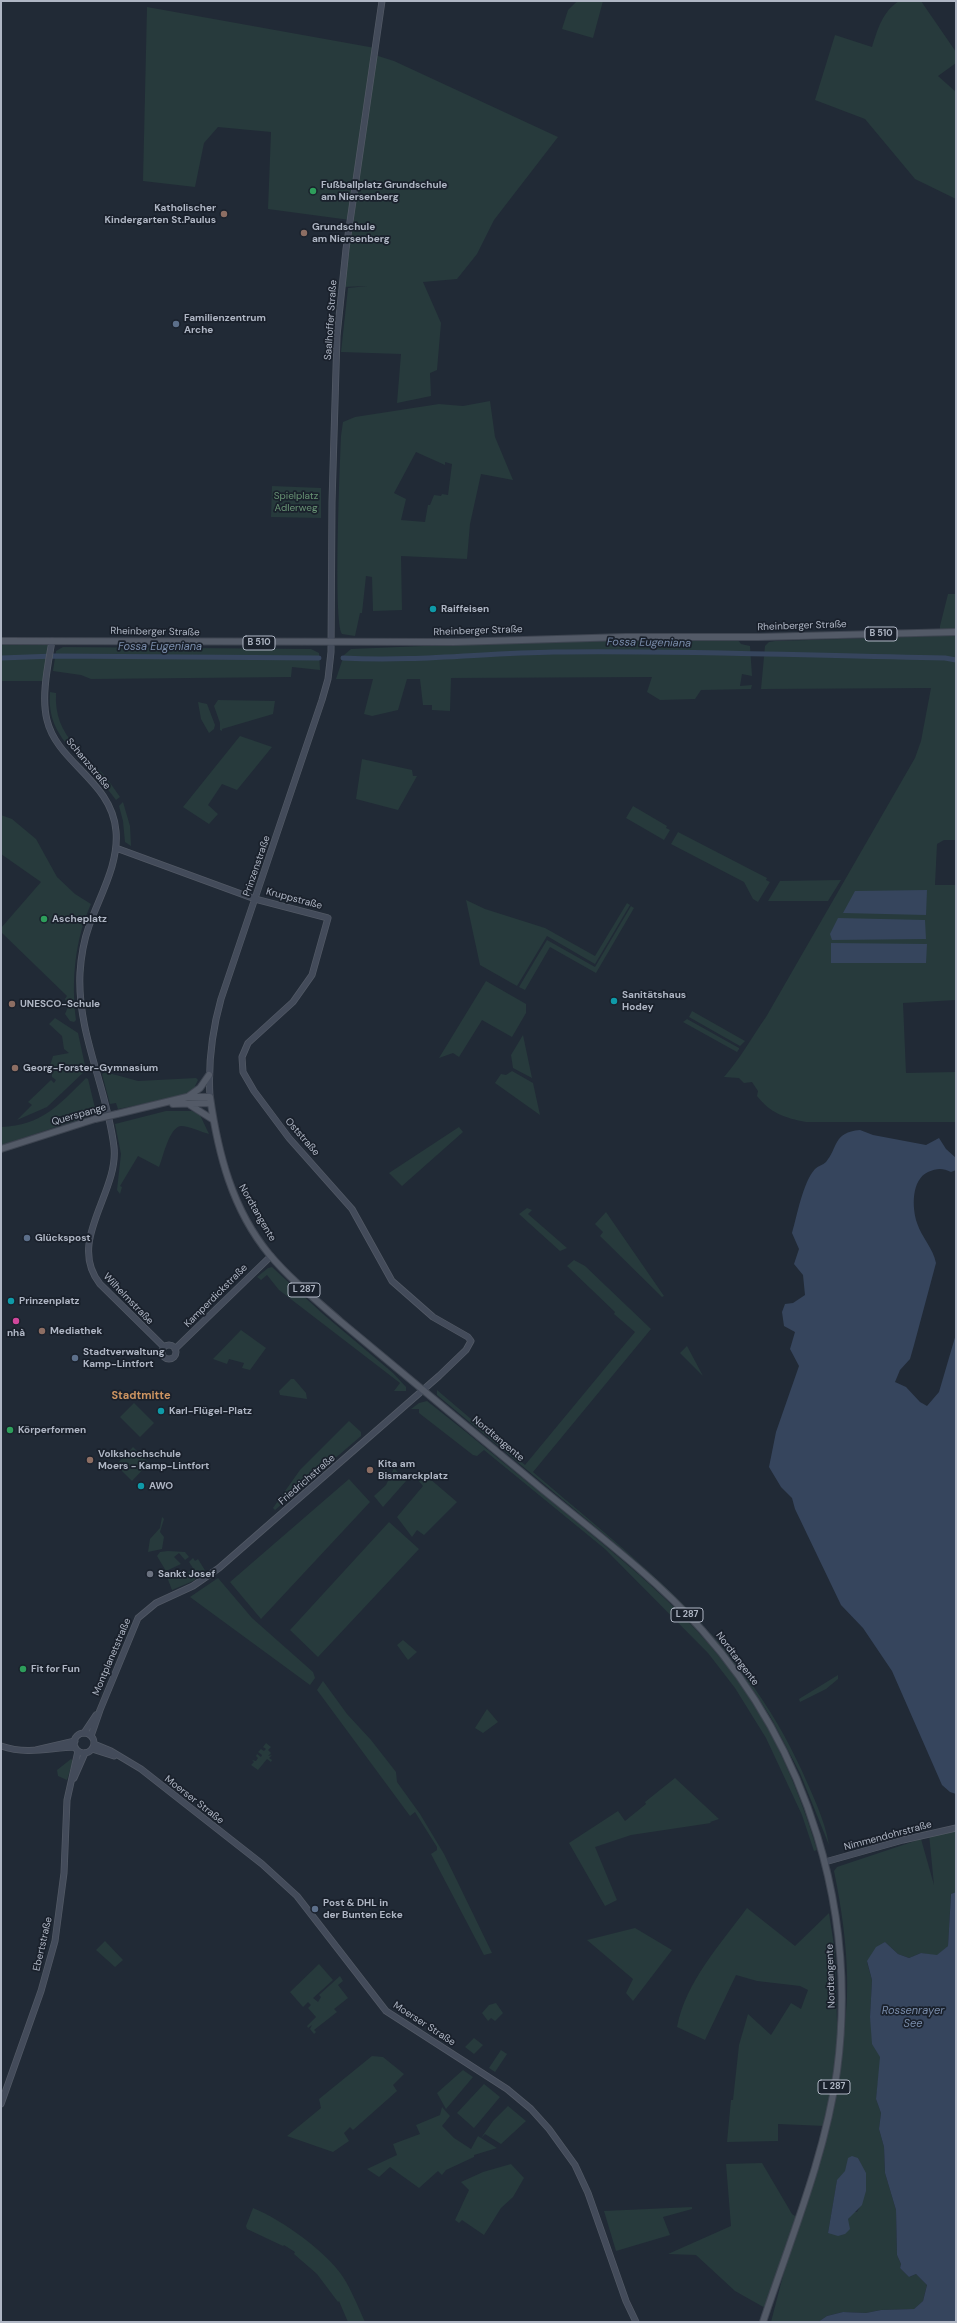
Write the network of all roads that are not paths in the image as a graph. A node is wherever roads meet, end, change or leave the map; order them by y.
1 (382, 1) edge
2 (956, 632) edge
3 (1, 641) edge
4 (52, 641) junction
5 (331, 643) junction
6 (116, 848) junction
7 (255, 898) junction
8 (328, 918) joint
9 (209, 1075) junction
10 (187, 1100) junction
11 (210, 1100) junction
12 (212, 1119) junction
13 (1, 1149) edge
14 (270, 1256) junction
15 (470, 1344) joint
16 (164, 1348) junction
17 (175, 1349) junction
18 (422, 1390) junction
19 (143, 1613) joint
20 (100, 1710) junction
21 (84, 1733) junction
22 (91, 1736) junction
23 (75, 1740) junction
24 (1, 1746) edge
25 (93, 1746) junction
26 (76, 1749) junction
27 (33, 1751) junction
28 (85, 1753) junction
29 (71, 1781) junction
30 (956, 1828) edge
31 (825, 1862) junction
32 (1, 2104) edge
33 (636, 2322) edge
34 (763, 2322) edge

1 - 5 street, Saalhoffer Straße
2 - 5 main road, Rheinberger Straße / B 510
3 - 4 main road, Rheinberger Straße / B 510
4 - 5 main road, Rheinberger Straße / B 510
4 - 6 street, Schanzstraße
5 - 7 street, Prinzenstraße
6 - 7 street
6 - 16 street, Wilhelmstraße
7 - 8 street, Kruppstraße
7 - 9 street, Prinzenstraße
8 - 15 street, Oststraße
9 - 10 main road
9 - 11 street, Prinzenstraße
10 - 11 main road, Querspange
10 - 12 main road
10 - 13 main road, Querspange, bridge
11 - 12 main road, Nordtangente / L 287
12 - 14 main road, Nordtangente / L 287
14 - 17 street, Kamperdickstraße
14 - 18 main road, Nordtangente / L 287
15 - 18 street, Friedrichstraße
16 - 17 street
16 - 17 street
18 - 19 street, Friedrichstraße
18 - 31 main road, Nordtangente / L 287
19 - 20 street, Montplanetstraße
20 - 21 street, Montplanetstraße
20 - 22 street, Montplanetstraße
21 - 22 street
21 - 23 street
22 - 25 street
23 - 26 street
23 - 27 street
24 - 27 street
25 - 28 street
25 - 33 street, Moerser Straße
26 - 27 street
26 - 28 street
26 - 29 street, Ebertstraße
28 - 29 street, Ebertstraße
29 - 32 street, Ebertstraße
30 - 31 street, Nimmendohrstraße
31 - 34 main road, Nordtangente / L 287

